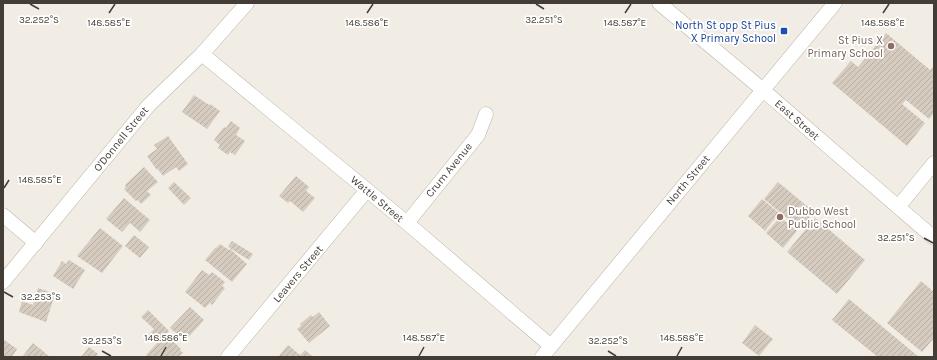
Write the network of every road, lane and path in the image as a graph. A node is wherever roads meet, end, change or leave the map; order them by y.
1 (247, 3) edge
2 (659, 3) edge
3 (835, 3) edge
4 (202, 54) junction
5 (763, 90) junction
6 (486, 114) dead end
7 (934, 163) edge
8 (367, 190) junction
9 (898, 207) junction
10 (3, 216) edge
11 (407, 223) junction
12 (934, 238) edge
13 (36, 243) junction
14 (3, 282) edge
15 (551, 346) junction
16 (228, 357) edge
17 (542, 357) edge

1 - 4 street, O'Donnell Street
2 - 5 street, East Street
3 - 5 street, North Street
4 - 8 street, Wattle Street
4 - 13 street, O'Donnell Street
5 - 9 street, East Street
5 - 15 street, North Street
6 - 11 street, Crum Avenue
7 - 9 street
8 - 11 street, Wattle Street
8 - 16 street, Leavers Street
9 - 12 street, East Street
10 - 13 street
11 - 15 street, Wattle Street
13 - 14 street, O'Donnell Street
15 - 17 street, North Street

